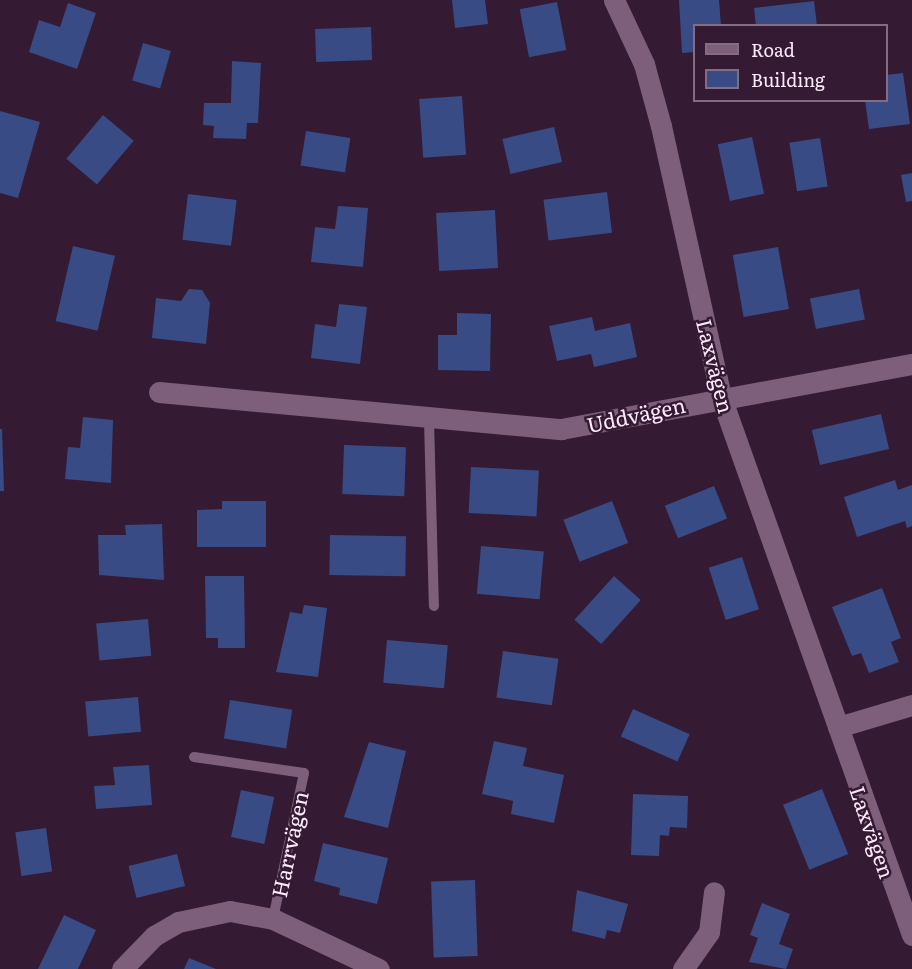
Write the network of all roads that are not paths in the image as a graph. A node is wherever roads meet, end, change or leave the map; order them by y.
1 (614, 0) edge
2 (912, 364) edge
3 (159, 392) dead end
4 (721, 397) junction
5 (429, 420) junction
6 (434, 606) dead end
7 (912, 705) edge
8 (838, 727) junction
9 (194, 757) dead end
10 (714, 892) dead end
11 (273, 919) junction
12 (912, 935) edge
13 (122, 969) edge
14 (379, 969) edge
15 (683, 969) edge

1 - 4 street, Laxvägen
2 - 4 street, Uddvägen
3 - 5 street, Uddvägen
4 - 5 street, Uddvägen
4 - 8 street, Laxvägen
5 - 6 lane
7 - 8 street
8 - 12 street, Laxvägen
9 - 11 lane, Harrvägen
10 - 15 street
11 - 13 street, Harrvägen
11 - 14 street, Harrvägen

